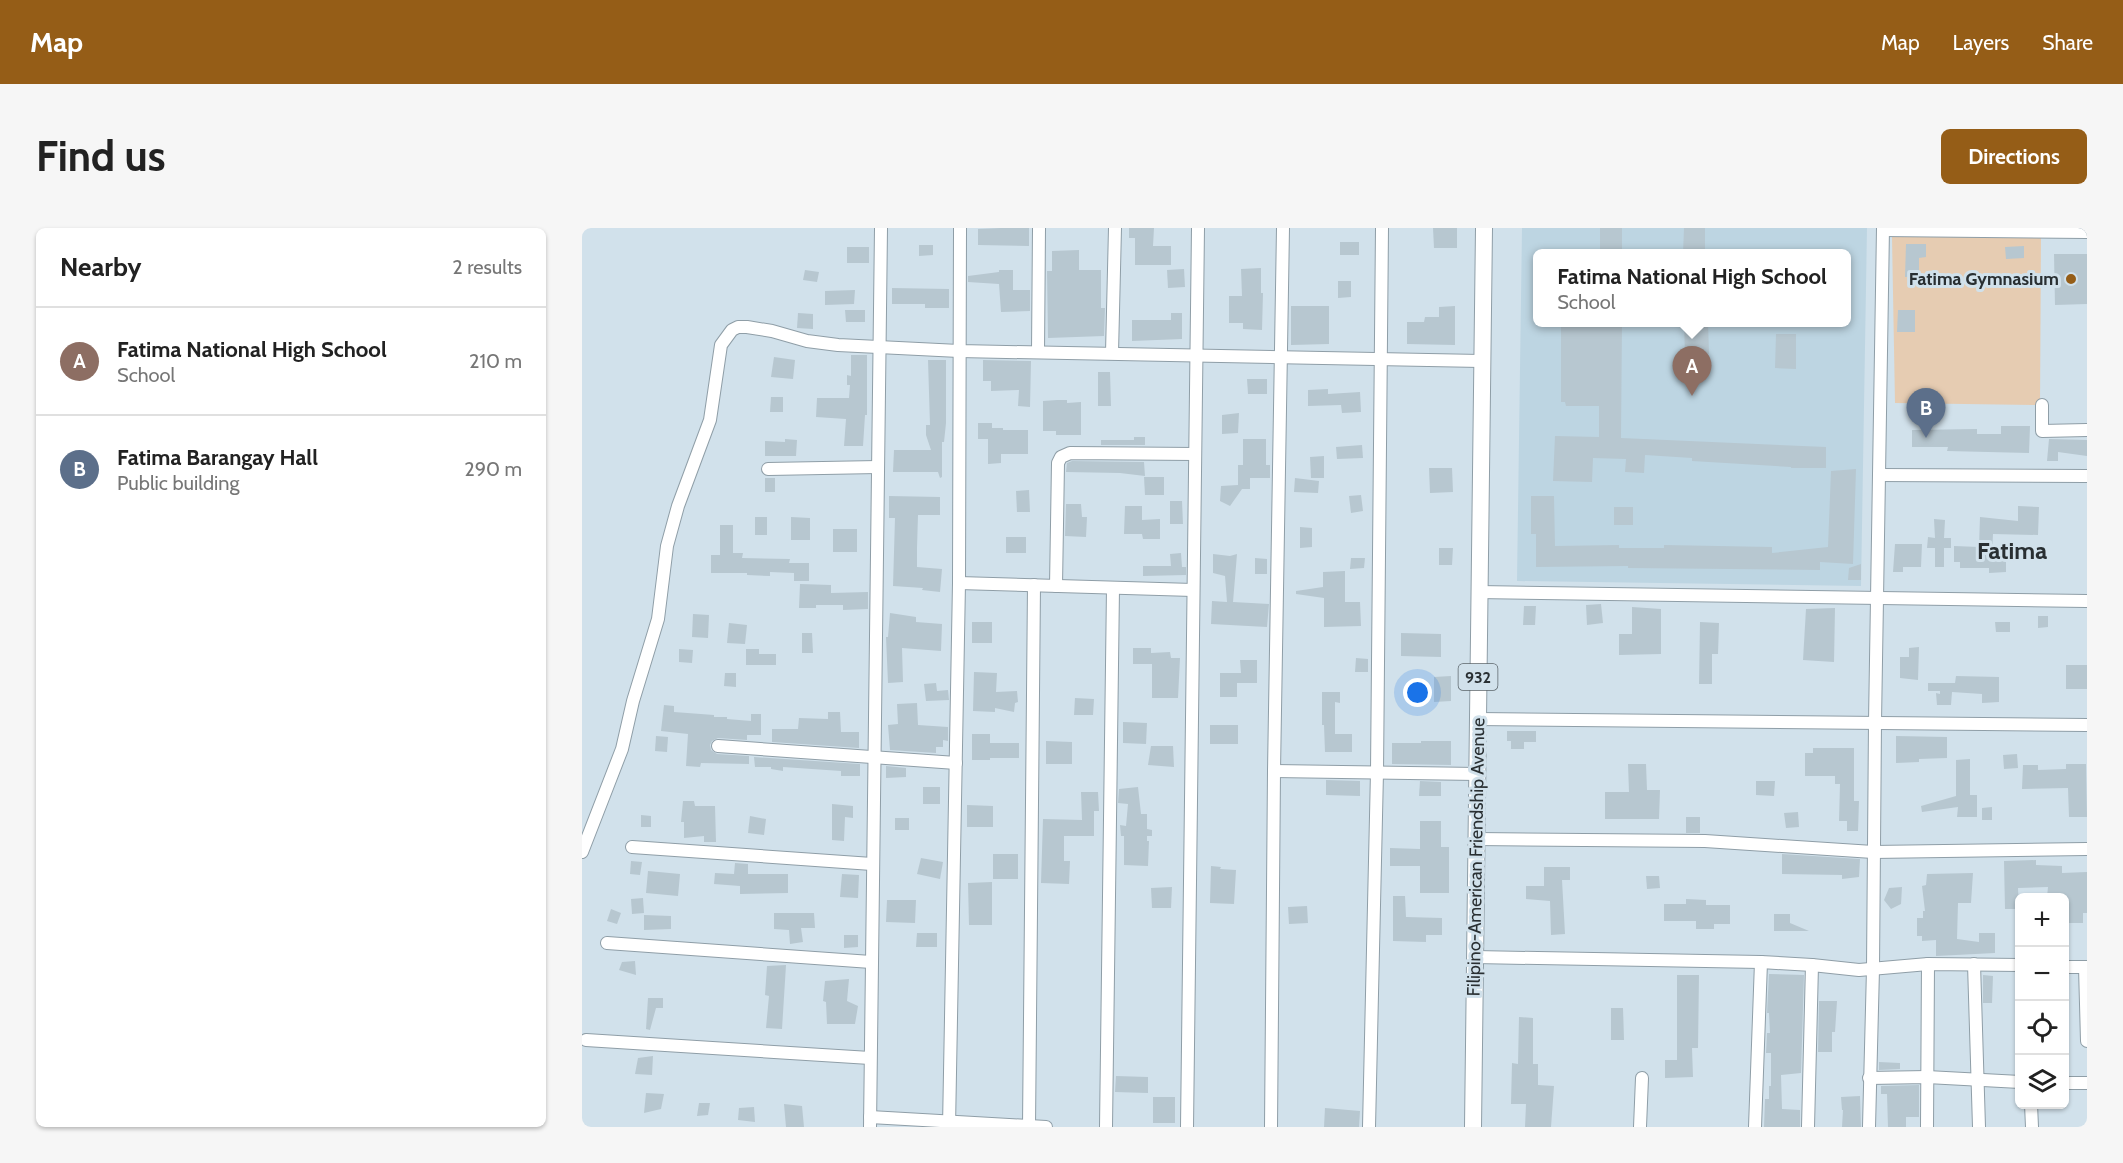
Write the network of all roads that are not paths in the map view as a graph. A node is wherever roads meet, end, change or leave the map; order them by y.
1 (881, 228) edge
2 (960, 228) edge
3 (1039, 228) edge
4 (1115, 228) edge
5 (1198, 228) edge
6 (1283, 228) edge
7 (1382, 228) edge
8 (1484, 228) edge
9 (1883, 229) edge
10 (2087, 232) edge
11 (879, 346) junction
12 (959, 351) junction
13 (1038, 352) junction
14 (1112, 353) junction
15 (1196, 355) junction
16 (1282, 356) junction
17 (1381, 358) junction
18 (1481, 360) junction
19 (2042, 405) dead end
20 (2087, 430) edge
21 (1195, 454) junction
22 (878, 467) junction
23 (768, 469) dead end
24 (1879, 475) junction
25 (2087, 476) edge
26 (959, 583) junction
27 (1034, 585) junction
28 (1056, 586) junction
29 (1113, 588) junction
30 (1193, 590) junction
31 (1478, 592) junction
32 (1878, 597) junction
33 (2087, 601) edge
34 (1477, 719) junction
35 (1875, 722) junction
36 (2087, 725) edge
37 (718, 746) dead end
38 (874, 758) junction
39 (956, 763) junction
40 (1274, 771) junction
41 (1377, 772) junction
42 (1477, 774) junction
43 (1476, 839) junction
44 (632, 847) dead end
45 (2087, 849) edge
46 (582, 852) edge
47 (1874, 852) junction
48 (872, 864) junction
49 (607, 943) dead end
50 (1475, 957) junction
51 (871, 962) junction
52 (1761, 962) junction
53 (1928, 964) junction
54 (1974, 964) junction
55 (1812, 965) junction
56 (2015, 965) edge
57 (2069, 967) edge
58 (2086, 967) edge
59 (1873, 969) junction
60 (586, 1040) dead end
61 (2087, 1041) edge
62 (870, 1058) junction
63 (1927, 1077) junction
64 (1642, 1078) dead end
65 (1869, 1078) junction
66 (1978, 1080) junction
67 (2015, 1082) edge
68 (2069, 1083) edge
69 (2087, 1083) edge
70 (2031, 1109) edge
71 (870, 1122) edge
72 (949, 1124) edge
73 (1029, 1126) edge
74 (1046, 1127) edge
75 (1106, 1127) edge
76 (1187, 1127) edge
77 (1271, 1127) edge
78 (1369, 1127) edge
79 (1473, 1127) edge
80 (1640, 1127) edge
81 (1755, 1127) edge
82 (1808, 1127) edge
83 (1869, 1127) edge
84 (1927, 1127) edge
85 (1979, 1127) edge
86 (2032, 1127) edge

1 - 11 street
2 - 12 street
3 - 13 street
4 - 14 street
5 - 15 street
6 - 16 street
7 - 17 street
8 - 18 main road, Filipino-American Friendship Avenue / 932
9 - 10 street
9 - 24 street
11 - 12 street
11 - 22 street
11 - 46 street
12 - 13 street
12 - 26 street
13 - 14 street
14 - 15 street
15 - 16 street
15 - 21 street
16 - 17 street
16 - 40 street
17 - 18 street
17 - 41 street
18 - 31 main road, Filipino-American Friendship Avenue / 932
19 - 20 street
21 - 28 street
21 - 30 street
22 - 23 street
22 - 38 street
24 - 25 street
24 - 32 street
26 - 27 street
26 - 39 street
27 - 28 street
27 - 73 street
28 - 29 street
29 - 30 street
29 - 75 street
30 - 76 street
31 - 32 street
31 - 34 main road, Filipino-American Friendship Avenue / 932
32 - 33 street
32 - 35 street
34 - 35 street
34 - 42 main road, Filipino-American Friendship Avenue / 932
35 - 36 street
35 - 47 street
37 - 38 street
38 - 39 street
38 - 48 street
39 - 72 street
40 - 41 street
40 - 77 street
41 - 42 street
41 - 78 street
42 - 43 main road, Filipino-American Friendship Avenue / 932
43 - 47 street
43 - 50 main road, Filipino-American Friendship Avenue / 932
44 - 48 street
45 - 47 street
47 - 59 street
48 - 51 street
49 - 51 street
50 - 52 street
50 - 79 main road, Filipino-American Friendship Avenue / 932
51 - 62 street
52 - 55 street
52 - 81 street
53 - 54 street
53 - 59 street
53 - 63 street
54 - 56 street
54 - 66 street
55 - 59 street
55 - 82 street
57 - 58 street
58 - 61 street
59 - 65 street
60 - 62 street
62 - 71 street
63 - 65 street
63 - 66 street
63 - 84 street
64 - 80 street
65 - 83 street
66 - 67 street
66 - 85 street
68 - 69 street
70 - 86 street
71 - 72 street
72 - 73 street
73 - 74 street

